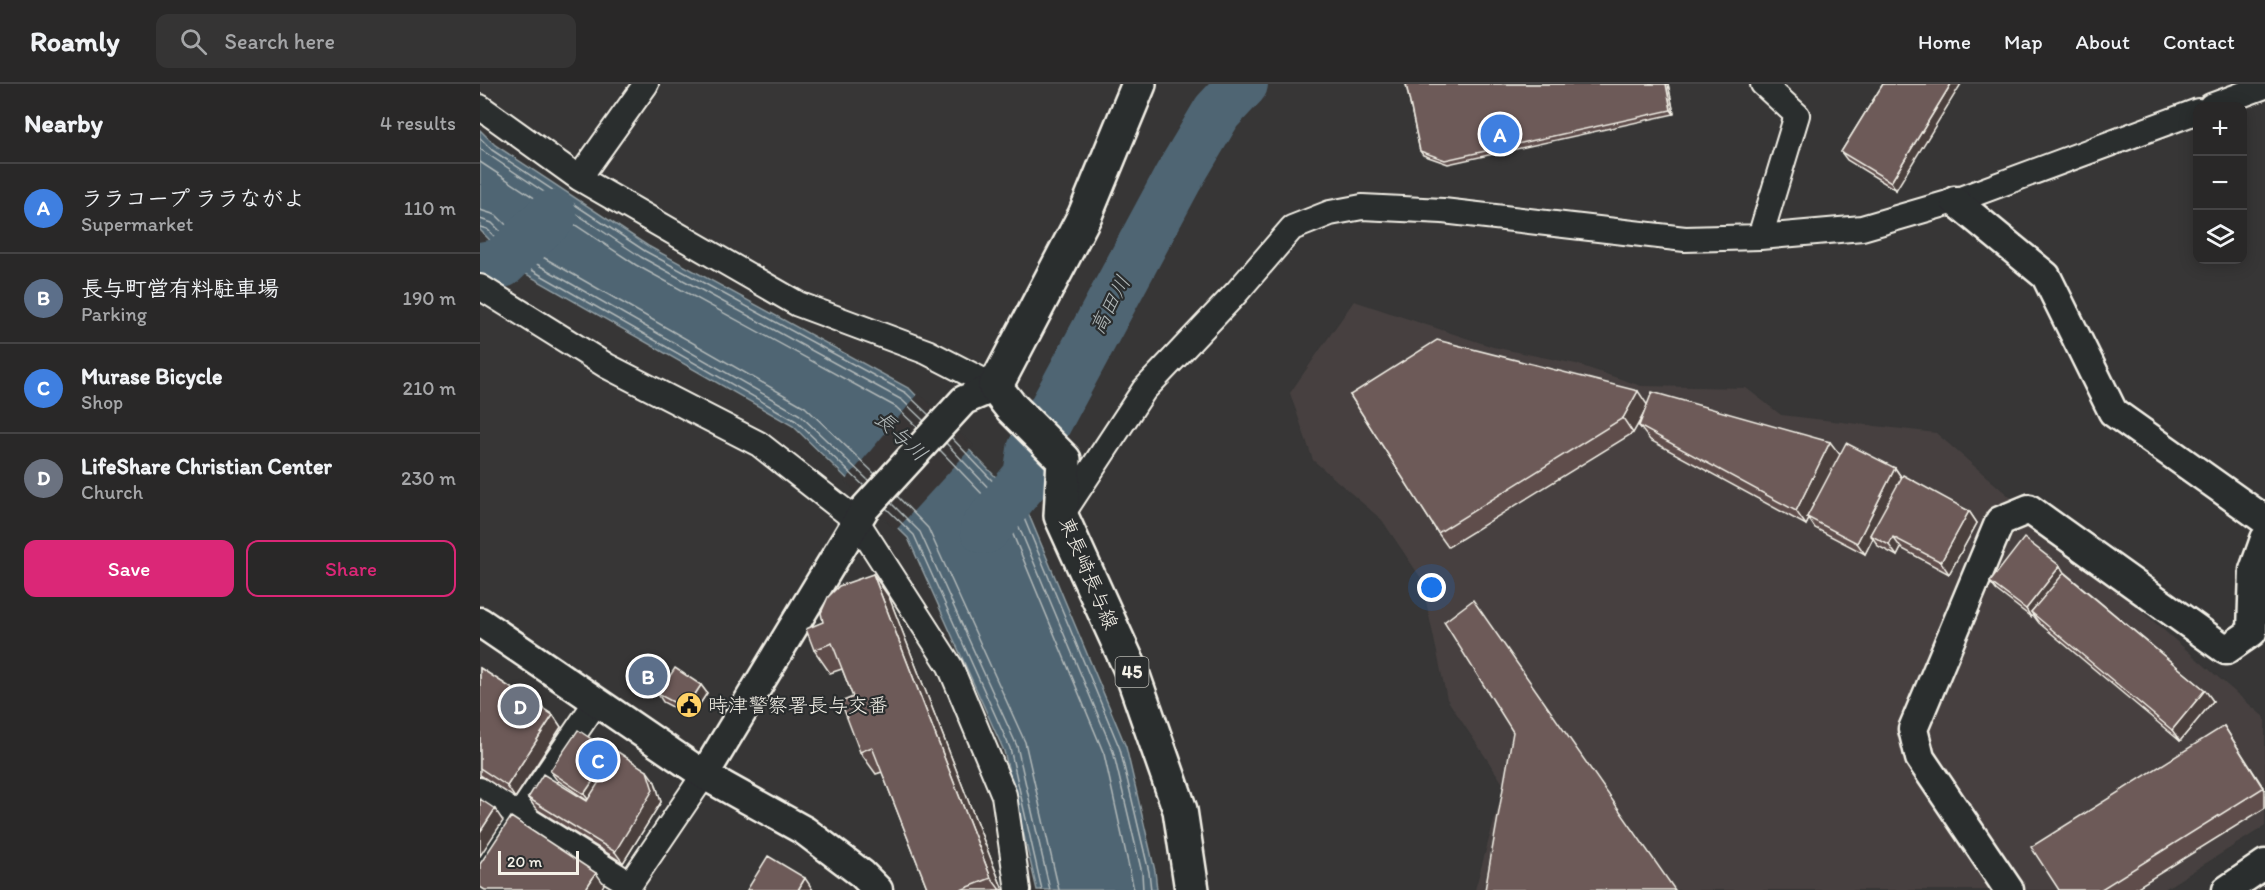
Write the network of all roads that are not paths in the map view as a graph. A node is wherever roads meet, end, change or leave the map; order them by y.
1 (646, 84) edge
2 (1139, 84) edge
3 (1764, 84) edge
4 (2265, 87) edge
5 (2222, 102) edge
6 (480, 107) edge
7 (2193, 113) edge
8 (579, 178) junction
9 (1955, 201) junction
10 (1760, 237) junction
11 (485, 291) edge
12 (1003, 397) junction
13 (861, 514) junction
14 (1061, 516) junction
15 (2265, 520) edge
16 (2265, 539) edge
17 (480, 622) edge
18 (596, 702) junction
19 (704, 775) junction
20 (480, 790) edge
21 (518, 815) junction
22 (2265, 864) edge
23 (480, 873) edge
24 (628, 887) edge
25 (878, 890) edge
26 (1018, 890) edge
27 (1192, 890) edge
28 (2009, 890) edge
29 (2226, 890) edge

1 - 8 street
2 - 12 main road
3 - 10 street
4 - 5 street
6 - 8 street
7 - 9 street
8 - 12 street
9 - 10 street
9 - 15 street
10 - 14 street
11 - 13 street
12 - 13 street
12 - 14 main road, 東長崎長与線 / 45
13 - 19 street
13 - 26 street
14 - 27 main road, 東長崎長与線 / 45
16 - 28 street
17 - 18 street
18 - 19 street
18 - 21 street
19 - 24 street
19 - 25 street
20 - 21 street
21 - 23 street
21 - 24 street
22 - 29 street

